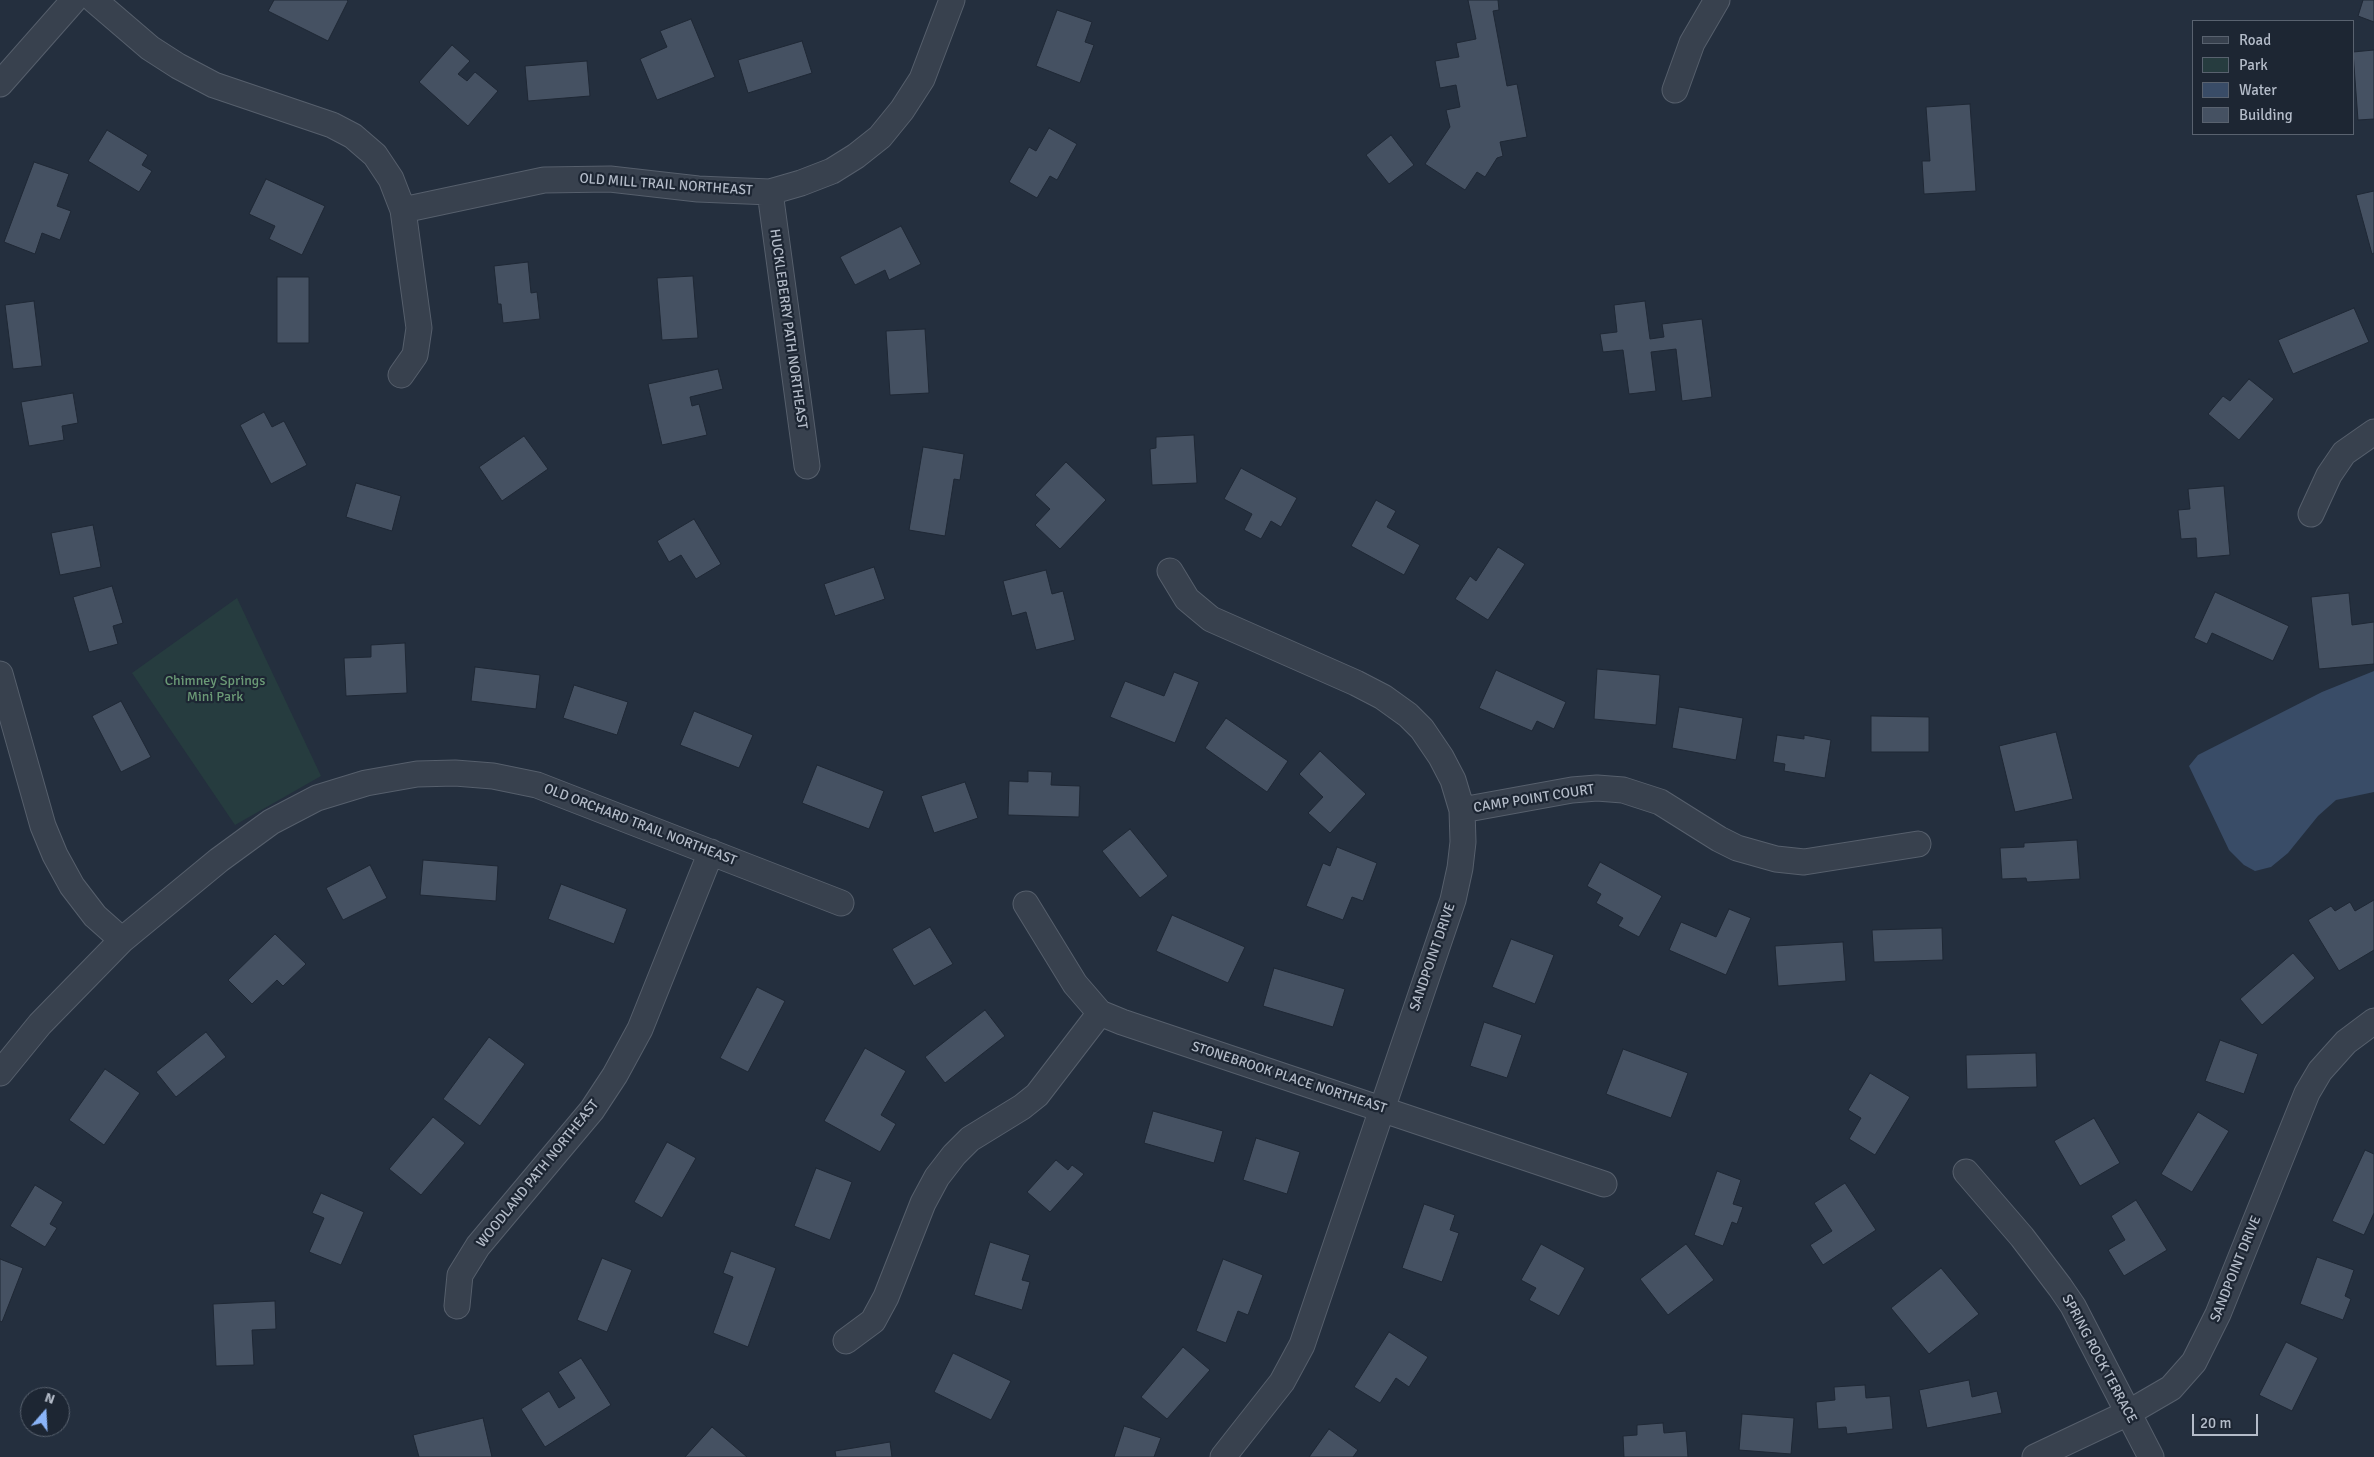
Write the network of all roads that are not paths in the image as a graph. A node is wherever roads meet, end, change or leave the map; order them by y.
1 (74, 0) edge
2 (94, 0) edge
3 (952, 0) edge
4 (1717, 0) edge
5 (0, 84) edge
6 (1675, 90) dead end
7 (770, 192) junction
8 (404, 210) junction
9 (401, 375) dead end
10 (2374, 432) edge
11 (807, 466) dead end
12 (2311, 514) dead end
13 (1170, 571) dead end
14 (0, 674) edge
15 (1462, 810) junction
16 (1918, 844) dead end
17 (711, 852) junction
18 (841, 903) dead end
19 (1026, 904) dead end
20 (122, 940) junction
21 (1100, 1013) junction
22 (2374, 1022) edge
23 (0, 1073) edge
24 (1382, 1109) junction
25 (1966, 1172) dead end
26 (1604, 1184) dead end
27 (457, 1306) dead end
28 (846, 1340) dead end
29 (2128, 1413) junction
30 (1223, 1457) edge
31 (2034, 1457) edge
32 (2151, 1457) edge

1 - 5 street
2 - 8 street
3 - 7 street, OLD MILL TRAIL NORTHEAST
4 - 6 street
7 - 8 street, OLD MILL TRAIL NORTHEAST
7 - 11 street, HUCKLEBERRY PATH NORTHEAST
8 - 9 street
10 - 12 street
13 - 15 street, SANDPOINT DRIVE
14 - 20 street
15 - 16 street, CAMP POINT COURT
15 - 24 street, SANDPOINT DRIVE
17 - 18 street, OLD ORCHARD TRAIL NORTHEAST
17 - 20 street, OLD ORCHARD TRAIL NORTHEAST
17 - 27 street, WOODLAND PATH NORTHEAST
19 - 21 street, STONEBROOK PLACE NORTHEAST
20 - 23 street, OLD ORCHARD TRAIL NORTHEAST
21 - 24 street, STONEBROOK PLACE NORTHEAST
21 - 28 street
22 - 29 street, SANDPOINT DRIVE
24 - 26 street, STONEBROOK PLACE NORTHEAST
24 - 30 street, SANDPOINT DRIVE
25 - 29 street, SPRING ROCK TERRACE
29 - 31 street, SANDPOINT DRIVE
29 - 32 street, SPRING ROCK TERRACE

